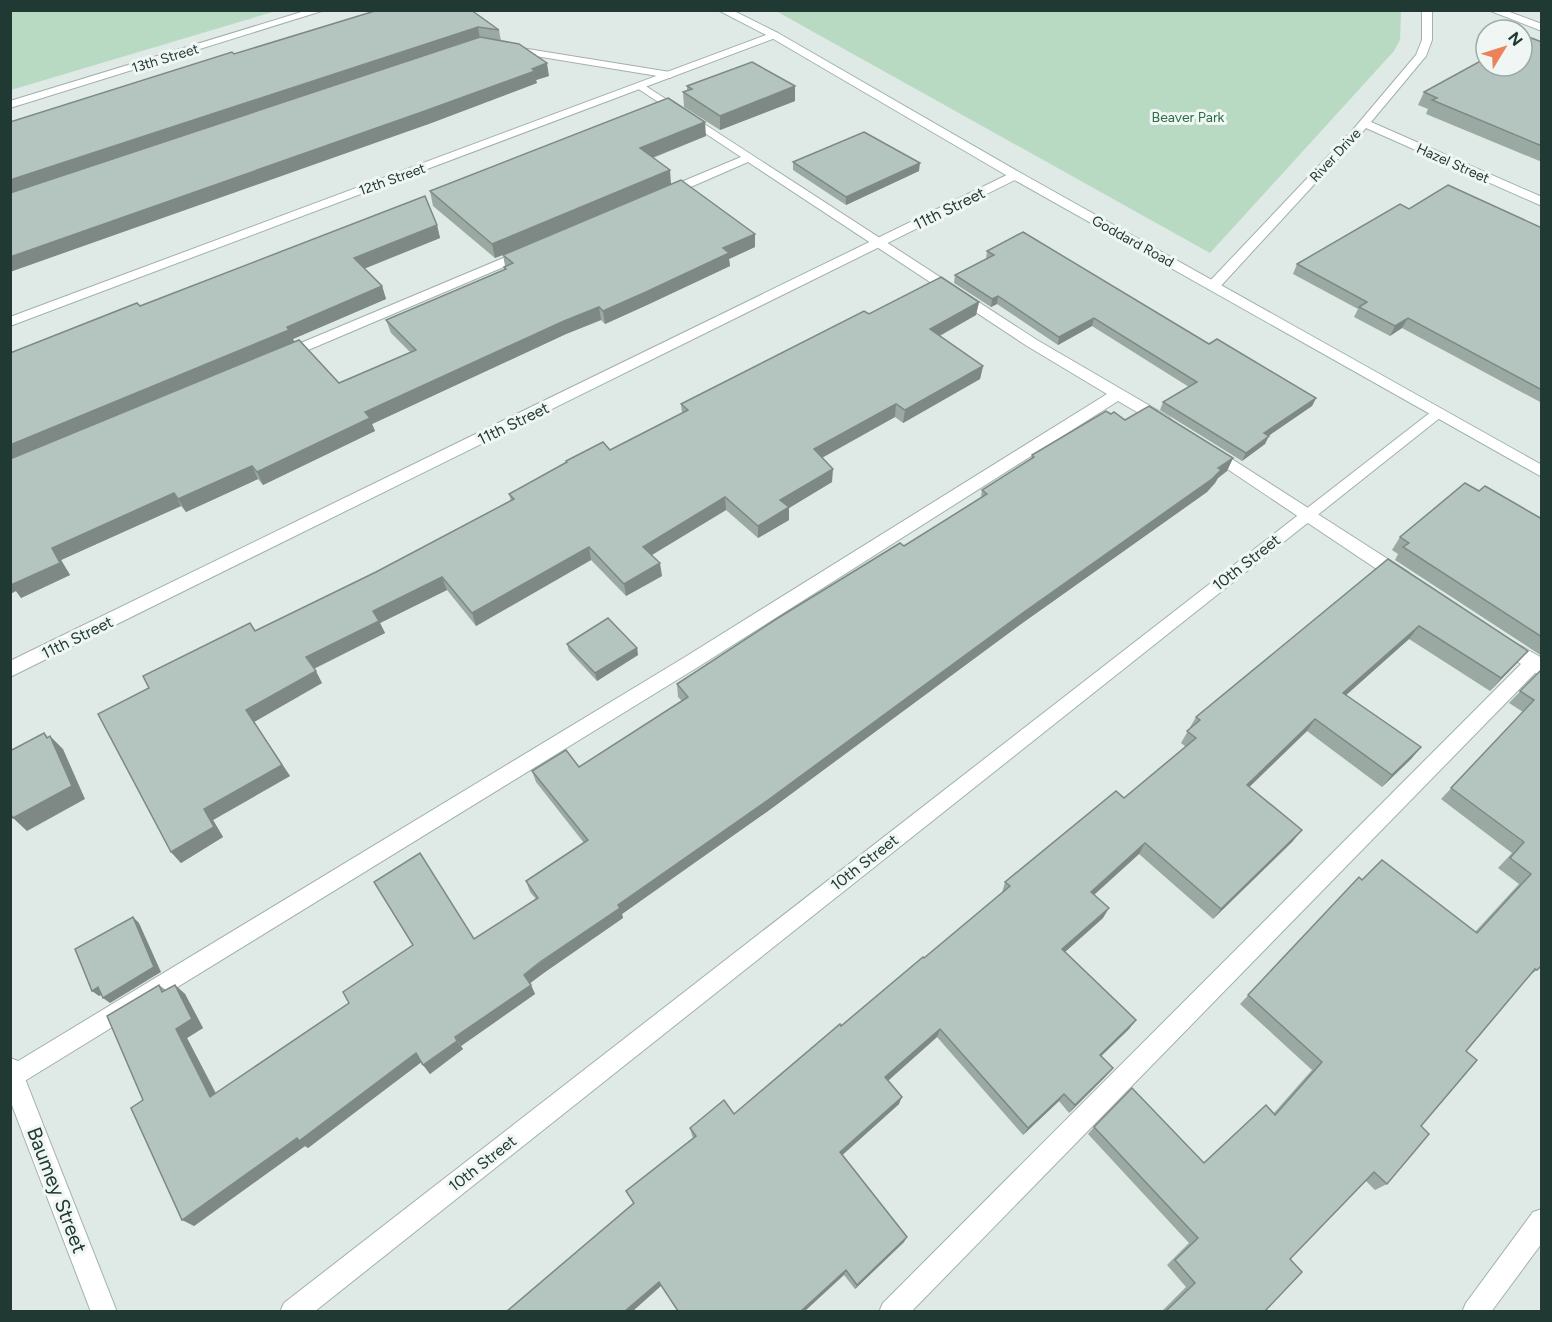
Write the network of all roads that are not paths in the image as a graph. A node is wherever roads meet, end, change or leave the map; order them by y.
1 (320, 10) edge
2 (723, 10) edge
3 (1427, 10) edge
4 (1493, 10) edge
5 (1542, 28) edge
6 (774, 35) junction
7 (493, 46) edge
8 (670, 75) junction
9 (641, 86) junction
10 (10, 105) edge
11 (1364, 123) junction
12 (750, 157) junction
13 (1015, 175) junction
14 (650, 199) edge
15 (1542, 202) edge
16 (879, 242) junction
17 (540, 246) edge
18 (1213, 286) junction
19 (10, 322) edge
20 (264, 363) edge
21 (1117, 394) junction
22 (1436, 413) junction
23 (1178, 430) edge
24 (1197, 441) edge
25 (1542, 472) edge
26 (1307, 514) junction
27 (1418, 587) edge
28 (1485, 631) edge
29 (1538, 665) edge
30 (10, 670) edge
31 (12, 1075) edge
32 (1542, 1221) edge
33 (104, 1311) edge
34 (293, 1311) edge
35 (892, 1311) edge
36 (1475, 1311) edge

1 - 10 street, 13th Street
2 - 6 street, Goddard Road
3 - 11 street, River Drive
4 - 5 street
6 - 8 street, 12th Street
6 - 13 street, Goddard Road
7 - 8 street
8 - 9 street, 12th Street
9 - 12 street
9 - 19 street, 12th Street
11 - 15 street, Hazel Street
11 - 18 street, River Drive
12 - 14 street
12 - 16 street
13 - 16 street, 11th Street
13 - 18 street, Goddard Road
16 - 21 street
16 - 30 street, 11th Street
17 - 20 street
18 - 22 street, Goddard Road
21 - 23 street
21 - 31 street
22 - 25 street, Goddard Road
22 - 26 street, 10th Street
24 - 26 street
26 - 27 street
26 - 34 street, 10th Street
28 - 29 street
29 - 35 street
31 - 33 street, Baumey Street
32 - 36 street

